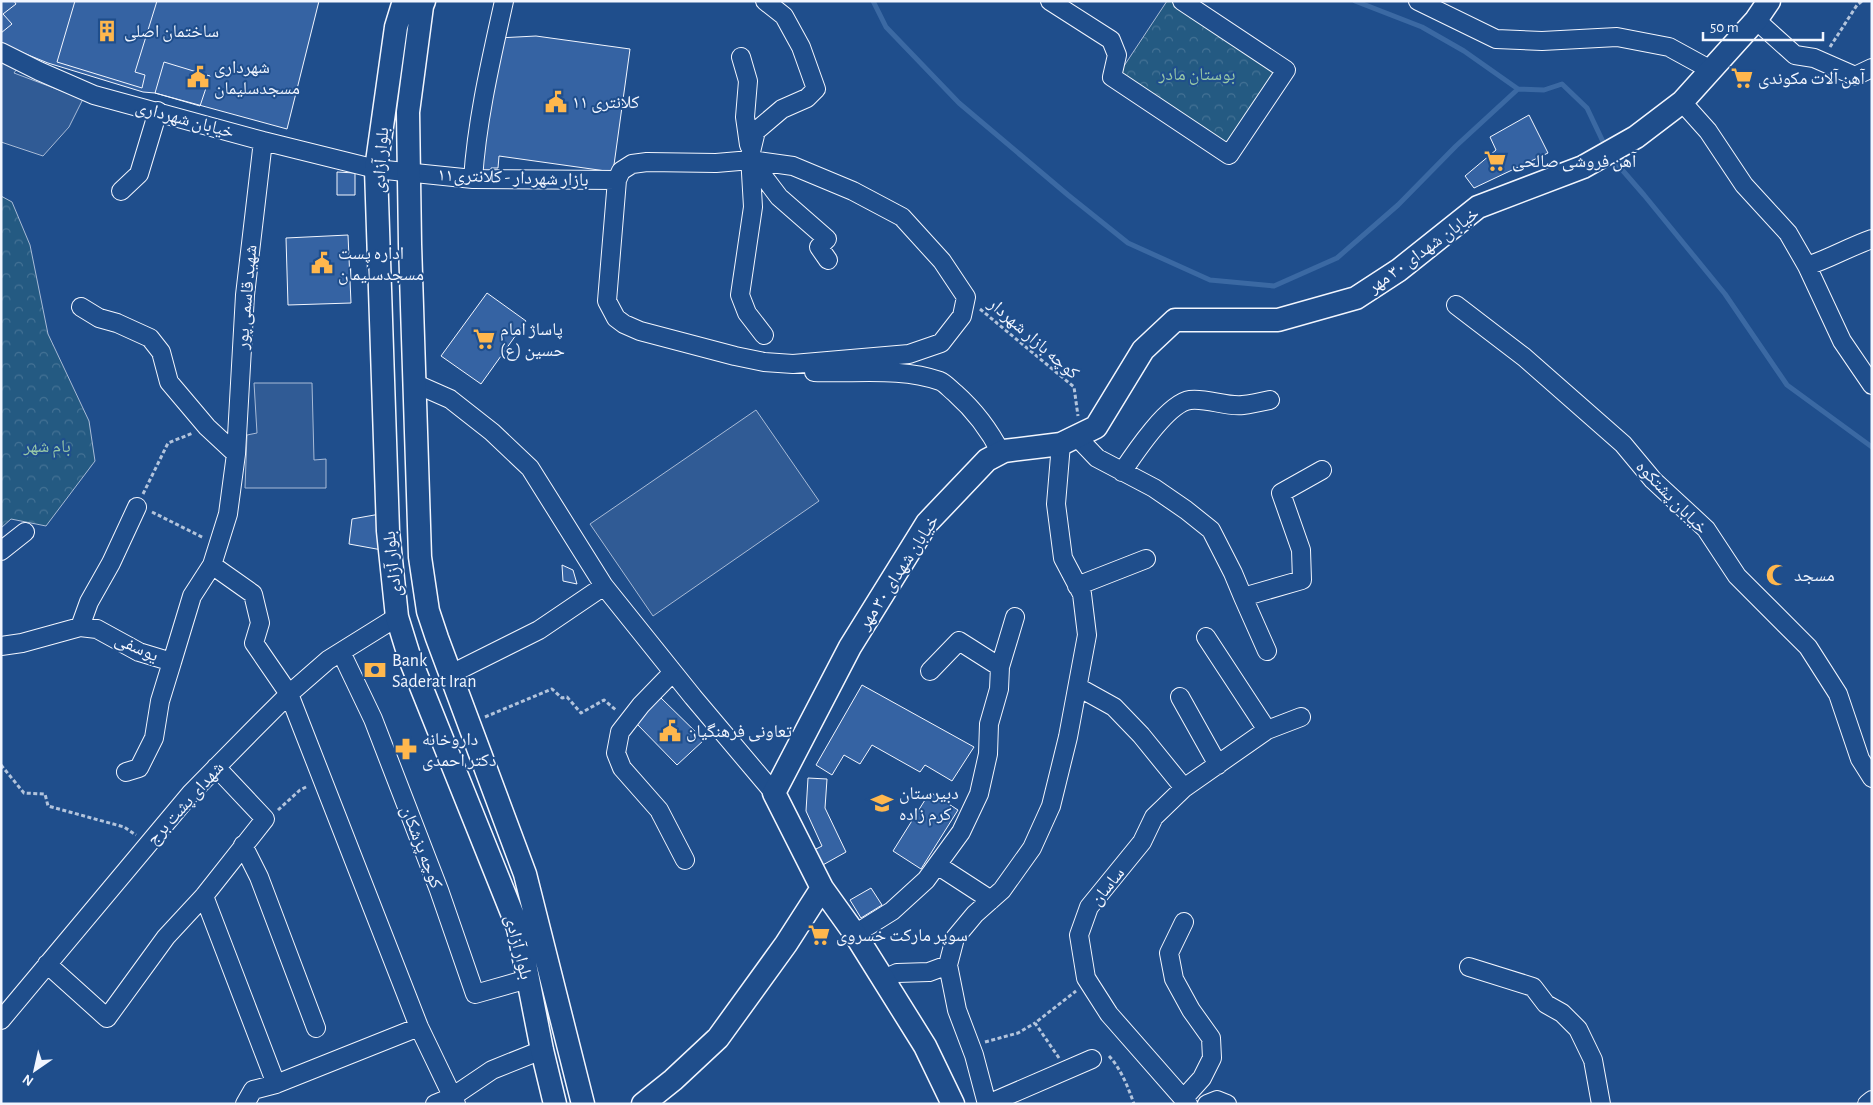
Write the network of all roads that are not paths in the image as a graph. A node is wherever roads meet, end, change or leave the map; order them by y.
1 (504, 1) edge
2 (765, 1) edge
3 (1050, 1) edge
4 (1182, 1) edge
5 (1418, 1) edge
6 (1769, 1) edge
7 (417, 3) edge
8 (1756, 20) junction
9 (1, 52) edge
10 (741, 57) dead end
11 (1872, 68) edge
12 (1711, 70) junction
13 (1682, 102) junction
14 (158, 111) junction
15 (263, 141) junction
16 (750, 158) junction
17 (376, 169) junction
18 (409, 173) junction
19 (473, 179) junction
20 (617, 180) junction
21 (121, 191) dead end
22 (1872, 239) edge
23 (828, 260) dead end
24 (1807, 266) junction
25 (1456, 305) dead end
26 (81, 307) dead end
27 (621, 324) junction
28 (764, 335) dead end
29 (751, 366) dead end
30 (775, 371) dead end
31 (416, 384) junction
32 (1872, 385) edge
33 (1270, 400) dead end
34 (1073, 438) junction
35 (1001, 453) junction
36 (236, 454) junction
37 (1322, 470) dead end
38 (1122, 472) junction
39 (137, 506) road end
40 (25, 532) dead end
41 (219, 546) joint
42 (1, 551) edge
43 (1146, 560) dead end
44 (212, 565) junction
45 (604, 586) junction
46 (1077, 586) junction
47 (1243, 597) junction
48 (428, 611) junction
49 (397, 617) junction
50 (1015, 617) dead end
51 (80, 627) junction
52 (1206, 637) dead end
53 (1, 646) edge
54 (1267, 651) dead end
55 (341, 652) junction
56 (172, 662) junction
57 (1000, 667) junction
58 (930, 671) dead end
59 (673, 672) junction
60 (450, 675) junction
61 (1078, 687) junction
62 (289, 694) junction
63 (1180, 697) dead end
64 (1301, 717) dead end
65 (1268, 730) junction
66 (1218, 765) junction
67 (216, 767) junction
68 (126, 772) dead end
69 (1872, 778) edge
70 (1184, 788) junction
71 (774, 793) junction
72 (243, 845) junction
73 (685, 860) dead end
74 (937, 865) junction
75 (822, 888) junction
76 (204, 896) junction
77 (991, 900) junction
78 (1184, 922) dead end
79 (855, 934) junction
80 (47, 964) junction
81 (948, 965) junction
82 (1469, 967) dead end
83 (528, 979) junction
84 (884, 980) junction
85 (1, 1020) edge
86 (419, 1027) junction
87 (316, 1028) dead end
88 (542, 1050) junction
89 (1092, 1059) road end
90 (276, 1084) junction
91 (1872, 1100) edge
92 (454, 1101) edge
93 (1186, 1101) edge
94 (245, 1104) edge
95 (435, 1104) edge
96 (555, 1104) edge
97 (583, 1104) edge
98 (643, 1104) edge
99 (953, 1104) edge
100 (987, 1104) edge
101 (1207, 1104) edge
102 (1227, 1104) edge
103 (1601, 1104) edge
104 (1867, 1104) edge

1 - 19 street
2 - 16 street
3 - 4 street
5 - 12 street
6 - 8 main road, خیابان شهدای ۳۰ مهر
7 - 17 main road, بلوار آزادی
7 - 18 main road, بلوار آزادی
8 - 11 street
8 - 12 main road, خیابان شهدای ۳۰ مهر
9 - 14 street, خیابان شهرداری
10 - 16 street
12 - 13 main road, خیابان شهدای ۳۰ مهر
13 - 24 street
13 - 34 main road, خیابان شهدای ۳۰ مهر
14 - 15 street, خیابان شهرداری
14 - 21 street
15 - 17 street, خیابان شهرداری
15 - 36 street, شهید قاسمی پور
16 - 20 street
16 - 23 street
16 - 27 street
16 - 28 street
17 - 18 street, بازار شهردار - کلانتری۱۱
17 - 49 main road, بلوار آزادی
18 - 19 street, بازار شهردار - کلانتری۱۱
18 - 31 main road, بلوار آزادی
19 - 20 street, بازار شهردار - کلانتری۱۱
20 - 27 street
22 - 24 street
24 - 32 street
25 - 69 street, خیابان پشتکوه
26 - 36 street
27 - 29 street
30 - 35 street
31 - 45 street
31 - 48 main road, بلوار آزادی
33 - 38 street
34 - 35 main road, خیابان شهدای ۳۰ مهر
34 - 38 street
34 - 46 street
35 - 71 main road, خیابان شهدای ۳۰ مهر
36 - 41 street, شهید قاسمی پور
37 - 47 street
38 - 47 street
39 - 51 street
40 - 42 street
41 - 44 street, یوسفی
43 - 46 street
44 - 56 street, یوسفی
44 - 62 street
45 - 59 street
45 - 60 street
46 - 61 street
47 - 54 street
48 - 49 main road
48 - 60 main road, بلوار آزادی
49 - 55 street, شهدای پشت برج
49 - 83 main road, بلوار آزادی
50 - 57 street
51 - 53 street, یوسفی
51 - 56 street, یوسفی
52 - 65 street
55 - 62 street, شهدای پشت برج
55 - 83 street, کوچه پزشکان
56 - 68 street
57 - 58 street
57 - 74 street
59 - 71 street
59 - 73 street
60 - 97 main road, بلوار آزادی
61 - 70 street
61 - 77 street
62 - 67 street, شهدای پشت برج
62 - 86 street
63 - 66 street
64 - 65 street, ساسان
65 - 66 street, ساسان
66 - 70 street, ساسان
67 - 72 street
67 - 80 street, شهدای پشت برج
70 - 93 street, ساسان
71 - 75 main road
72 - 76 street
72 - 87 street
74 - 77 street
74 - 79 street
75 - 79 main road
75 - 98 main road
76 - 80 street
76 - 90 street
77 - 81 street
78 - 93 street
79 - 84 main road
80 - 85 street, شهدای پشت برج
81 - 84 street
81 - 100 street
82 - 103 street
83 - 88 main road, بلوار آزادی
84 - 99 main road
86 - 90 street
86 - 92 street
88 - 92 street
88 - 96 main road, بلوار آزادی
89 - 100 street
90 - 94 street
91 - 104 street
92 - 95 street
101 - 102 street

